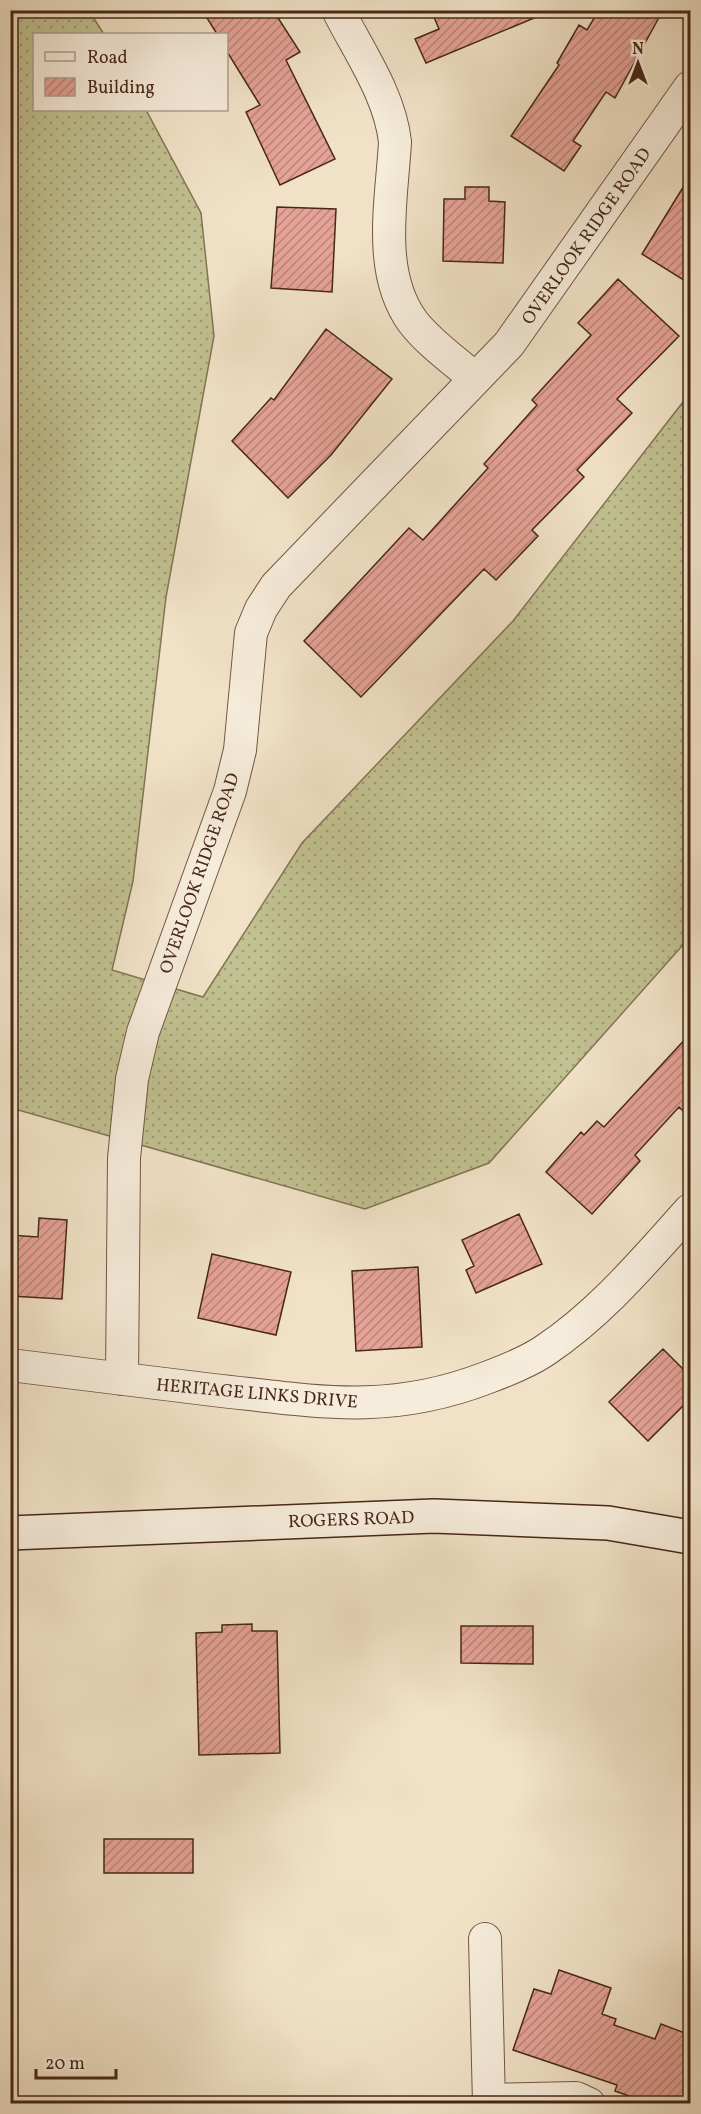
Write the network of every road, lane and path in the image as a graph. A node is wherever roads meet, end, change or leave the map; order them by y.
1 (338, 10) edge
2 (690, 87) edge
3 (474, 378) junction
4 (690, 1210) edge
5 (10, 1365) edge
6 (122, 1379) junction
7 (10, 1533) edge
8 (690, 1537) edge
9 (485, 1939) dead end
10 (489, 2102) edge
11 (589, 2103) edge

1 - 3 street
2 - 3 street, OVERLOOK RIDGE ROAD
3 - 6 street, OVERLOOK RIDGE ROAD
4 - 6 street, HERITAGE LINKS DRIVE
5 - 6 street, HERITAGE LINKS DRIVE
7 - 8 main road, ROGERS ROAD
9 - 10 street
10 - 11 street

